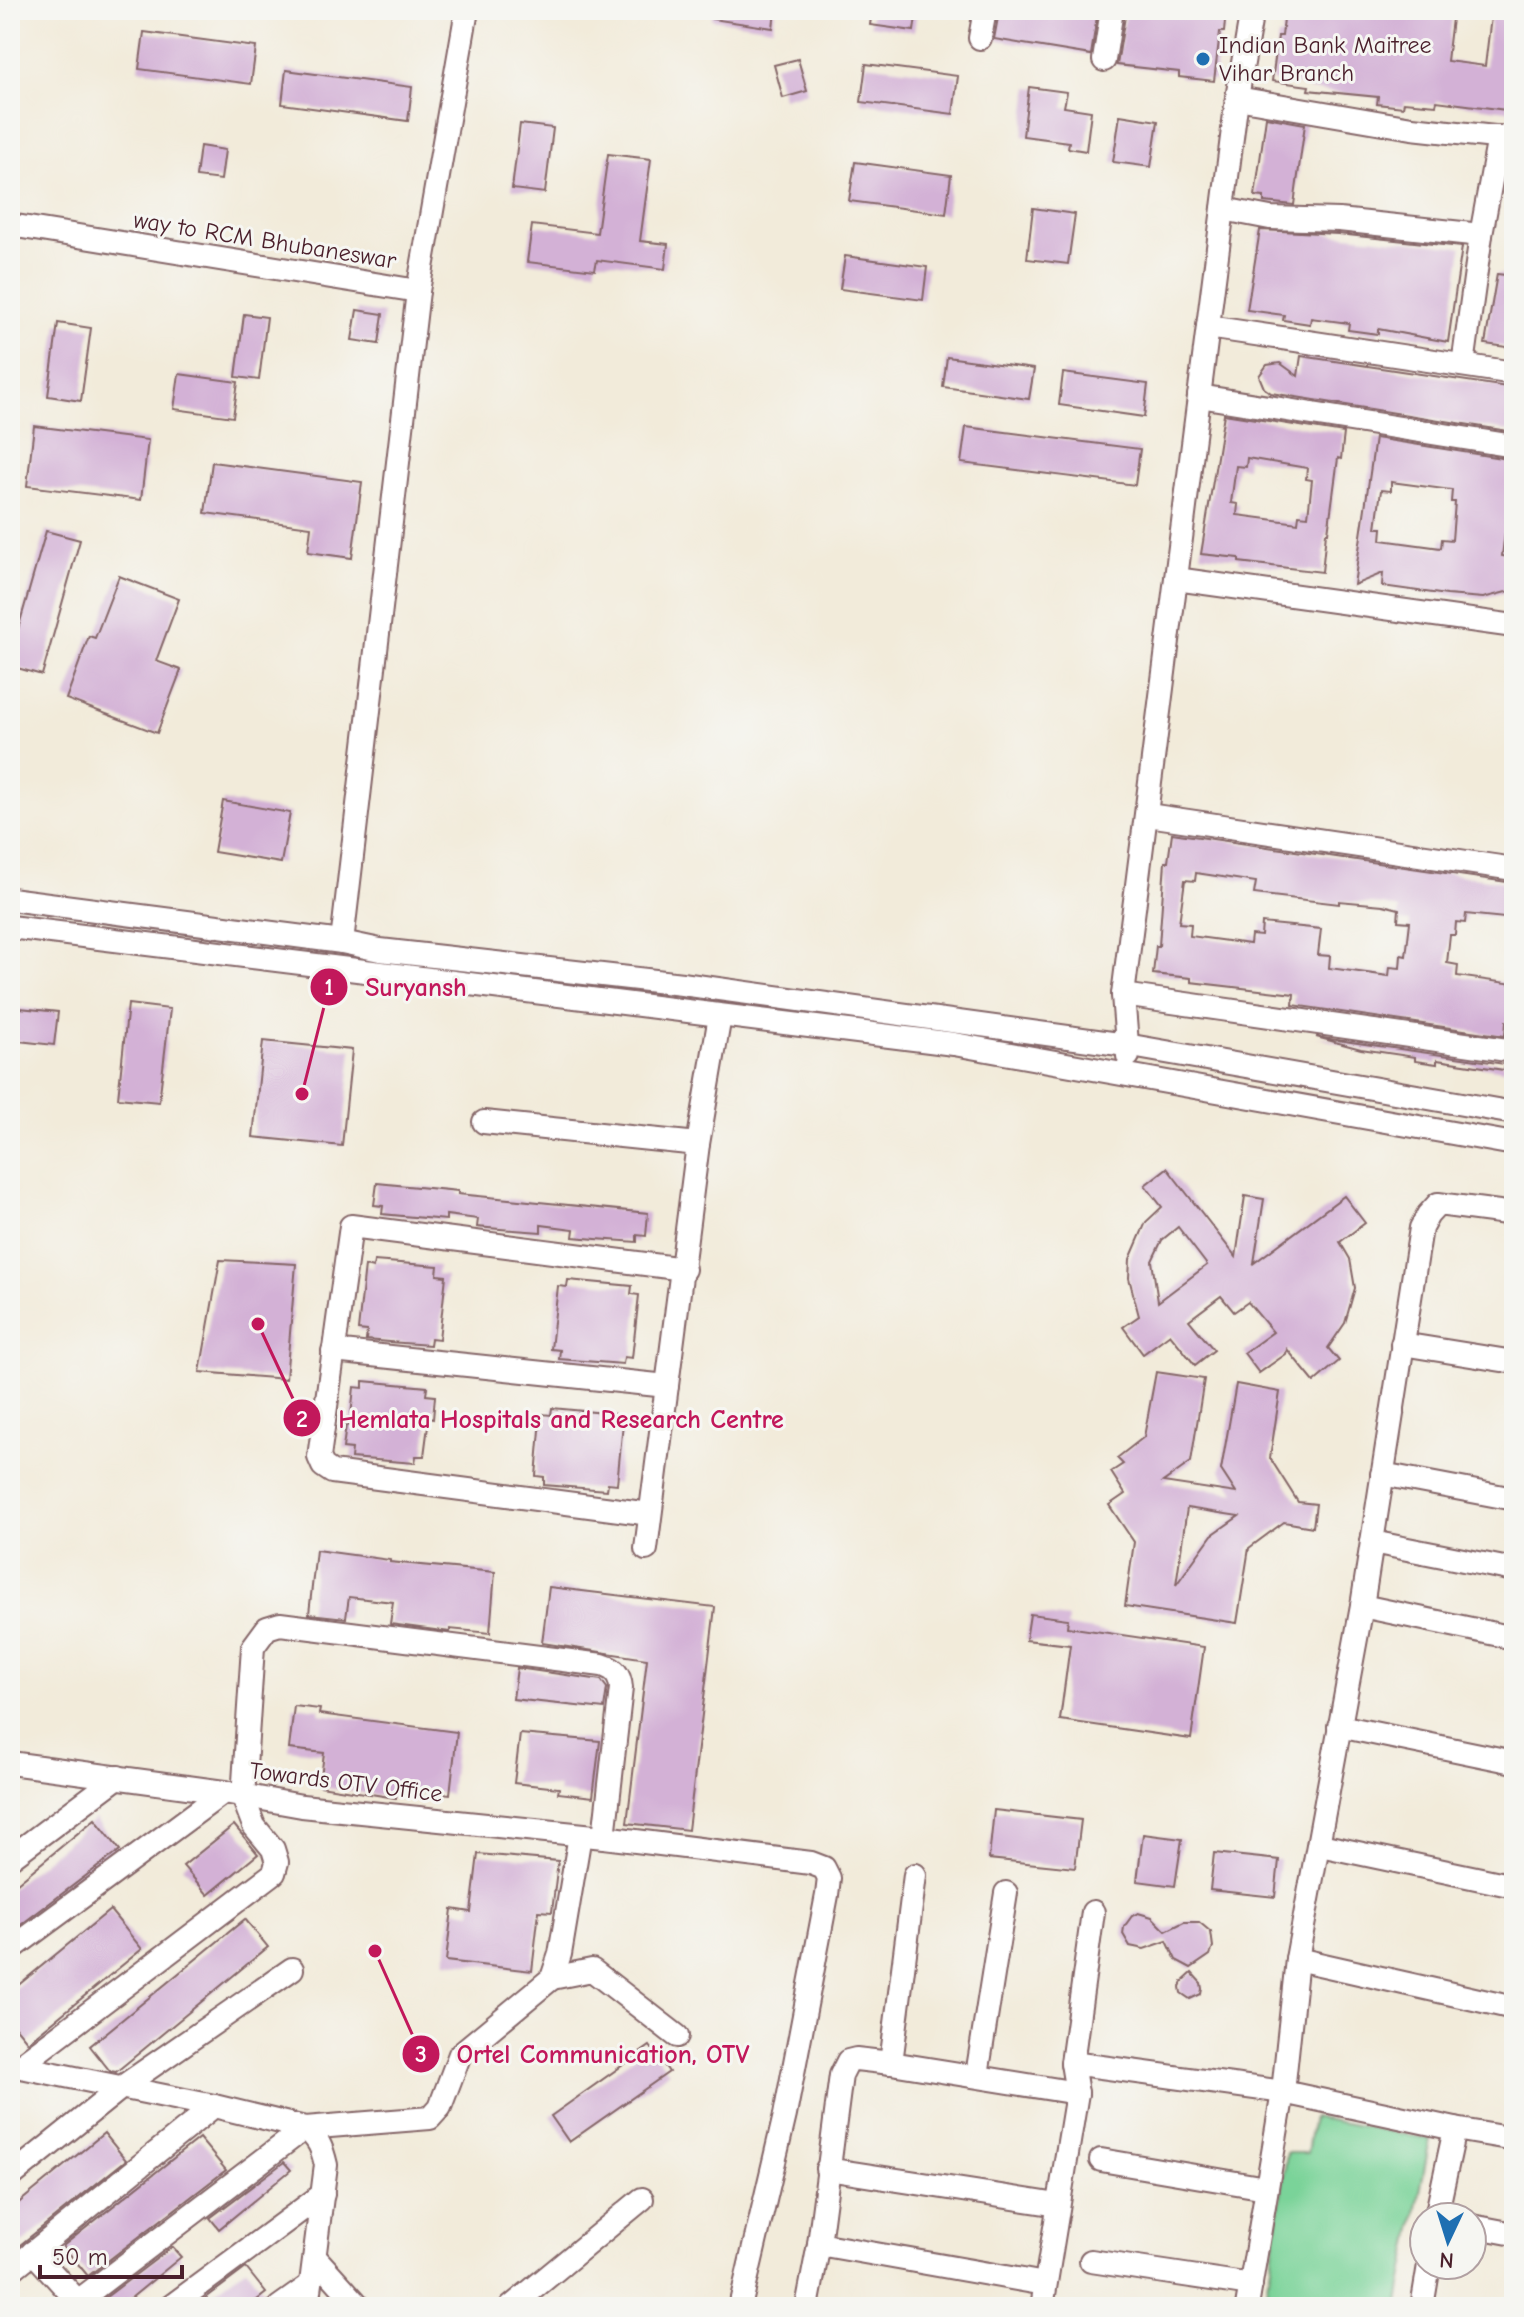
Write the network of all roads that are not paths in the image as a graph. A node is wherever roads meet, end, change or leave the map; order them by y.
1 (467, 10) edge
2 (985, 10) edge
3 (1112, 10) edge
4 (1252, 10) edge
5 (980, 38) dead end
6 (1104, 60) dead end
7 (1237, 98) junction
8 (1506, 138) edge
9 (1223, 209) junction
10 (10, 225) edge
11 (1481, 235) junction
12 (418, 291) junction
13 (1208, 327) junction
14 (1463, 365) junction
15 (1514, 373) edge
16 (1199, 396) junction
17 (1514, 446) edge
18 (1176, 579) junction
19 (1514, 626) edge
20 (1148, 815) junction
21 (1514, 869) edge
22 (10, 899) edge
23 (10, 927) edge
24 (342, 942) junction
25 (1123, 995) junction
26 (720, 1016) junction
27 (1126, 1045) junction
28 (1514, 1051) edge
29 (1132, 1076) junction
30 (1514, 1113) edge
31 (484, 1122) dead end
32 (698, 1144) junction
33 (1514, 1144) edge
34 (1514, 1214) edge
35 (684, 1269) junction
36 (1402, 1344) junction
37 (333, 1351) junction
38 (1514, 1362) edge
39 (667, 1386) junction
40 (1382, 1474) junction
41 (1514, 1499) edge
42 (650, 1514) junction
43 (1372, 1542) junction
44 (646, 1549) dead end
45 (1514, 1570) edge
46 (1362, 1606) junction
47 (1514, 1638) edge
48 (1339, 1726) junction
49 (1514, 1762) edge
50 (10, 1763) edge
51 (118, 1777) junction
52 (233, 1794) junction
53 (580, 1835) junction
54 (604, 1837) junction
55 (1320, 1845) junction
56 (10, 1858) edge
57 (915, 1875) dead end
58 (1514, 1886) edge
59 (1006, 1893) dead end
60 (1093, 1912) dead end
61 (10, 1950) edge
62 (1297, 1959) junction
63 (292, 1969) dead end
64 (552, 1978) junction
65 (1514, 2008) edge
66 (677, 2036) dead end
67 (891, 2063) junction
68 (1072, 2063) junction
69 (14, 2066) edge
70 (977, 2075) junction
71 (122, 2087) junction
72 (1283, 2092) junction
73 (1077, 2093) junction
74 (214, 2106) junction
75 (305, 2128) junction
76 (1455, 2129) junction
77 (1514, 2139) edge
78 (1101, 2160) dead end
79 (827, 2169) junction
80 (10, 2177) edge
81 (1266, 2188) junction
82 (323, 2194) junction
83 (642, 2199) dead end
84 (1439, 2201) edge
85 (1058, 2205) junction
86 (1488, 2229) edge
87 (1514, 2234) edge
88 (819, 2244) junction
89 (33, 2252) junction
90 (315, 2257) junction
91 (1091, 2261) dead end
92 (10, 2271) edge
93 (1426, 2281) edge
94 (1045, 2284) junction
95 (309, 2296) edge
96 (1249, 2296) edge
97 (81, 2304) edge
98 (516, 2306) edge
99 (170, 2307) edge
100 (279, 2307) edge
101 (360, 2307) edge
102 (740, 2307) edge
103 (807, 2307) edge
104 (1042, 2307) edge
105 (1422, 2307) edge

1 - 12 street, way to RCM Bhubaneswar
2 - 5 street
3 - 6 street
4 - 7 street
7 - 8 street
7 - 9 street
8 - 11 street
9 - 11 street
9 - 13 street
10 - 12 street, way to RCM Bhubaneswar
11 - 14 street
12 - 24 street
13 - 14 street
13 - 16 street
14 - 15 street
16 - 17 street
16 - 18 street
18 - 19 street
18 - 20 street
20 - 21 street
20 - 25 street
22 - 24 street
23 - 26 street
24 - 27 street
25 - 27 street
25 - 28 street
26 - 29 street
26 - 32 street
27 - 29 street
27 - 30 street
29 - 33 street
31 - 32 street
32 - 35 street
34 - 36 street
35 - 37 street
35 - 39 street
36 - 38 street
36 - 40 street
37 - 39 street
37 - 42 street
39 - 42 street
40 - 41 street
40 - 43 street
42 - 44 street
43 - 45 street
43 - 46 street
46 - 47 street
46 - 48 street
48 - 49 street
48 - 55 street
50 - 51 street, Towards OTV Office
51 - 52 street, Towards OTV Office
51 - 56 street
52 - 53 street, Towards OTV Office
52 - 54 street
52 - 61 street
52 - 69 street
53 - 54 street, Towards OTV Office
53 - 64 street
54 - 102 street, Towards OTV Office
55 - 58 street
55 - 62 street
57 - 67 street
59 - 70 street
60 - 68 street
62 - 65 street
62 - 72 street
63 - 71 street
64 - 66 street
64 - 75 street
67 - 70 street
67 - 79 street
68 - 72 street
68 - 73 street
69 - 71 street
70 - 73 street
71 - 74 street
71 - 80 street
72 - 76 street
72 - 81 street
73 - 85 street
74 - 75 street
74 - 89 street
75 - 82 street
75 - 97 street
76 - 77 street
76 - 84 street
78 - 81 street
79 - 85 street
79 - 88 street
81 - 96 street
82 - 90 street
82 - 99 street
83 - 98 street
85 - 94 street
86 - 87 street
88 - 94 street
88 - 103 street
89 - 92 street
89 - 97 street
90 - 95 street
90 - 101 street
91 - 96 street
93 - 105 street
94 - 104 street
95 - 100 street

